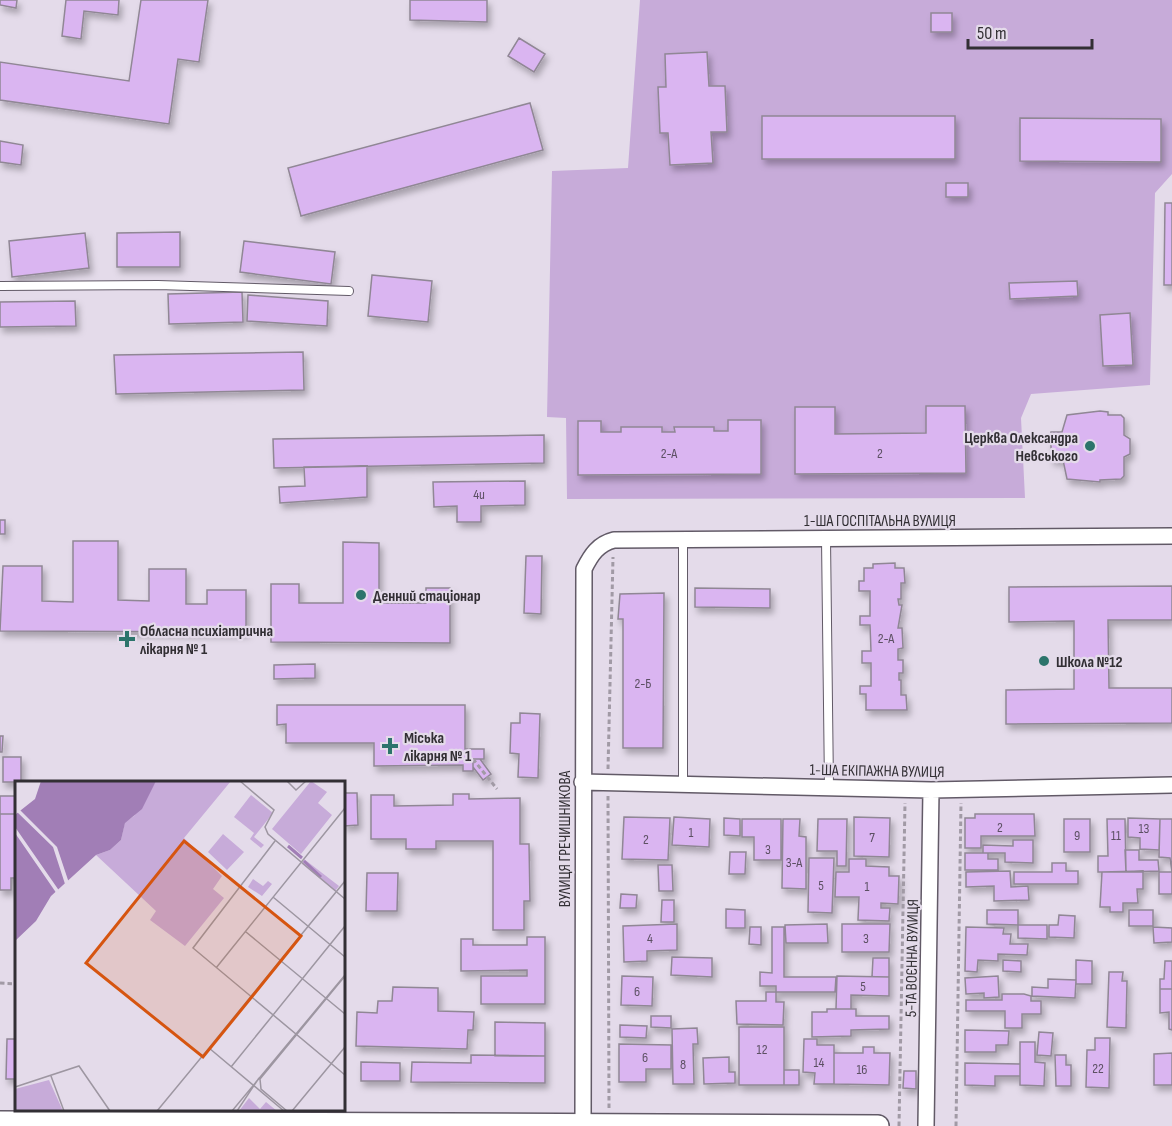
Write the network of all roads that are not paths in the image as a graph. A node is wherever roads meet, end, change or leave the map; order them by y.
1 (0, 286) edge
2 (349, 291) dead end
3 (1172, 536) edge
4 (826, 538) junction
5 (683, 539) junction
6 (592, 553) joint
7 (582, 782) junction
8 (1172, 785) edge
9 (683, 786) junction
10 (829, 787) junction
11 (931, 790) junction
12 (0, 1122) edge
13 (80, 1124) edge
14 (583, 1124) edge
15 (878, 1126) edge
16 (926, 1126) edge

1 - 2 lane
3 - 4 street, 1-ША ГОСПІТАЛЬНА ВУЛИЦЯ
4 - 5 street, 1-ША ГОСПІТАЛЬНА ВУЛИЦЯ
4 - 10 lane
5 - 6 street, 1-ША ГОСПІТАЛЬНА ВУЛИЦЯ
5 - 9 lane
6 - 7 street, ВУЛИЦЯ ГРЕЧИШНИКОВА
7 - 9 street, 1-ША ЕКІПАЖНА ВУЛИЦЯ
7 - 14 street, ВУЛИЦЯ ГРЕЧИШНИКОВА
8 - 11 street, 1-ША ЕКІПАЖНА ВУЛИЦЯ
9 - 10 street, 1-ША ЕКІПАЖНА ВУЛИЦЯ
10 - 11 street, 1-ША ЕКІПАЖНА ВУЛИЦЯ
11 - 16 street, 5-ТА ВОЄННА ВУЛИЦЯ
12 - 13 street
13 - 14 street
14 - 15 street

